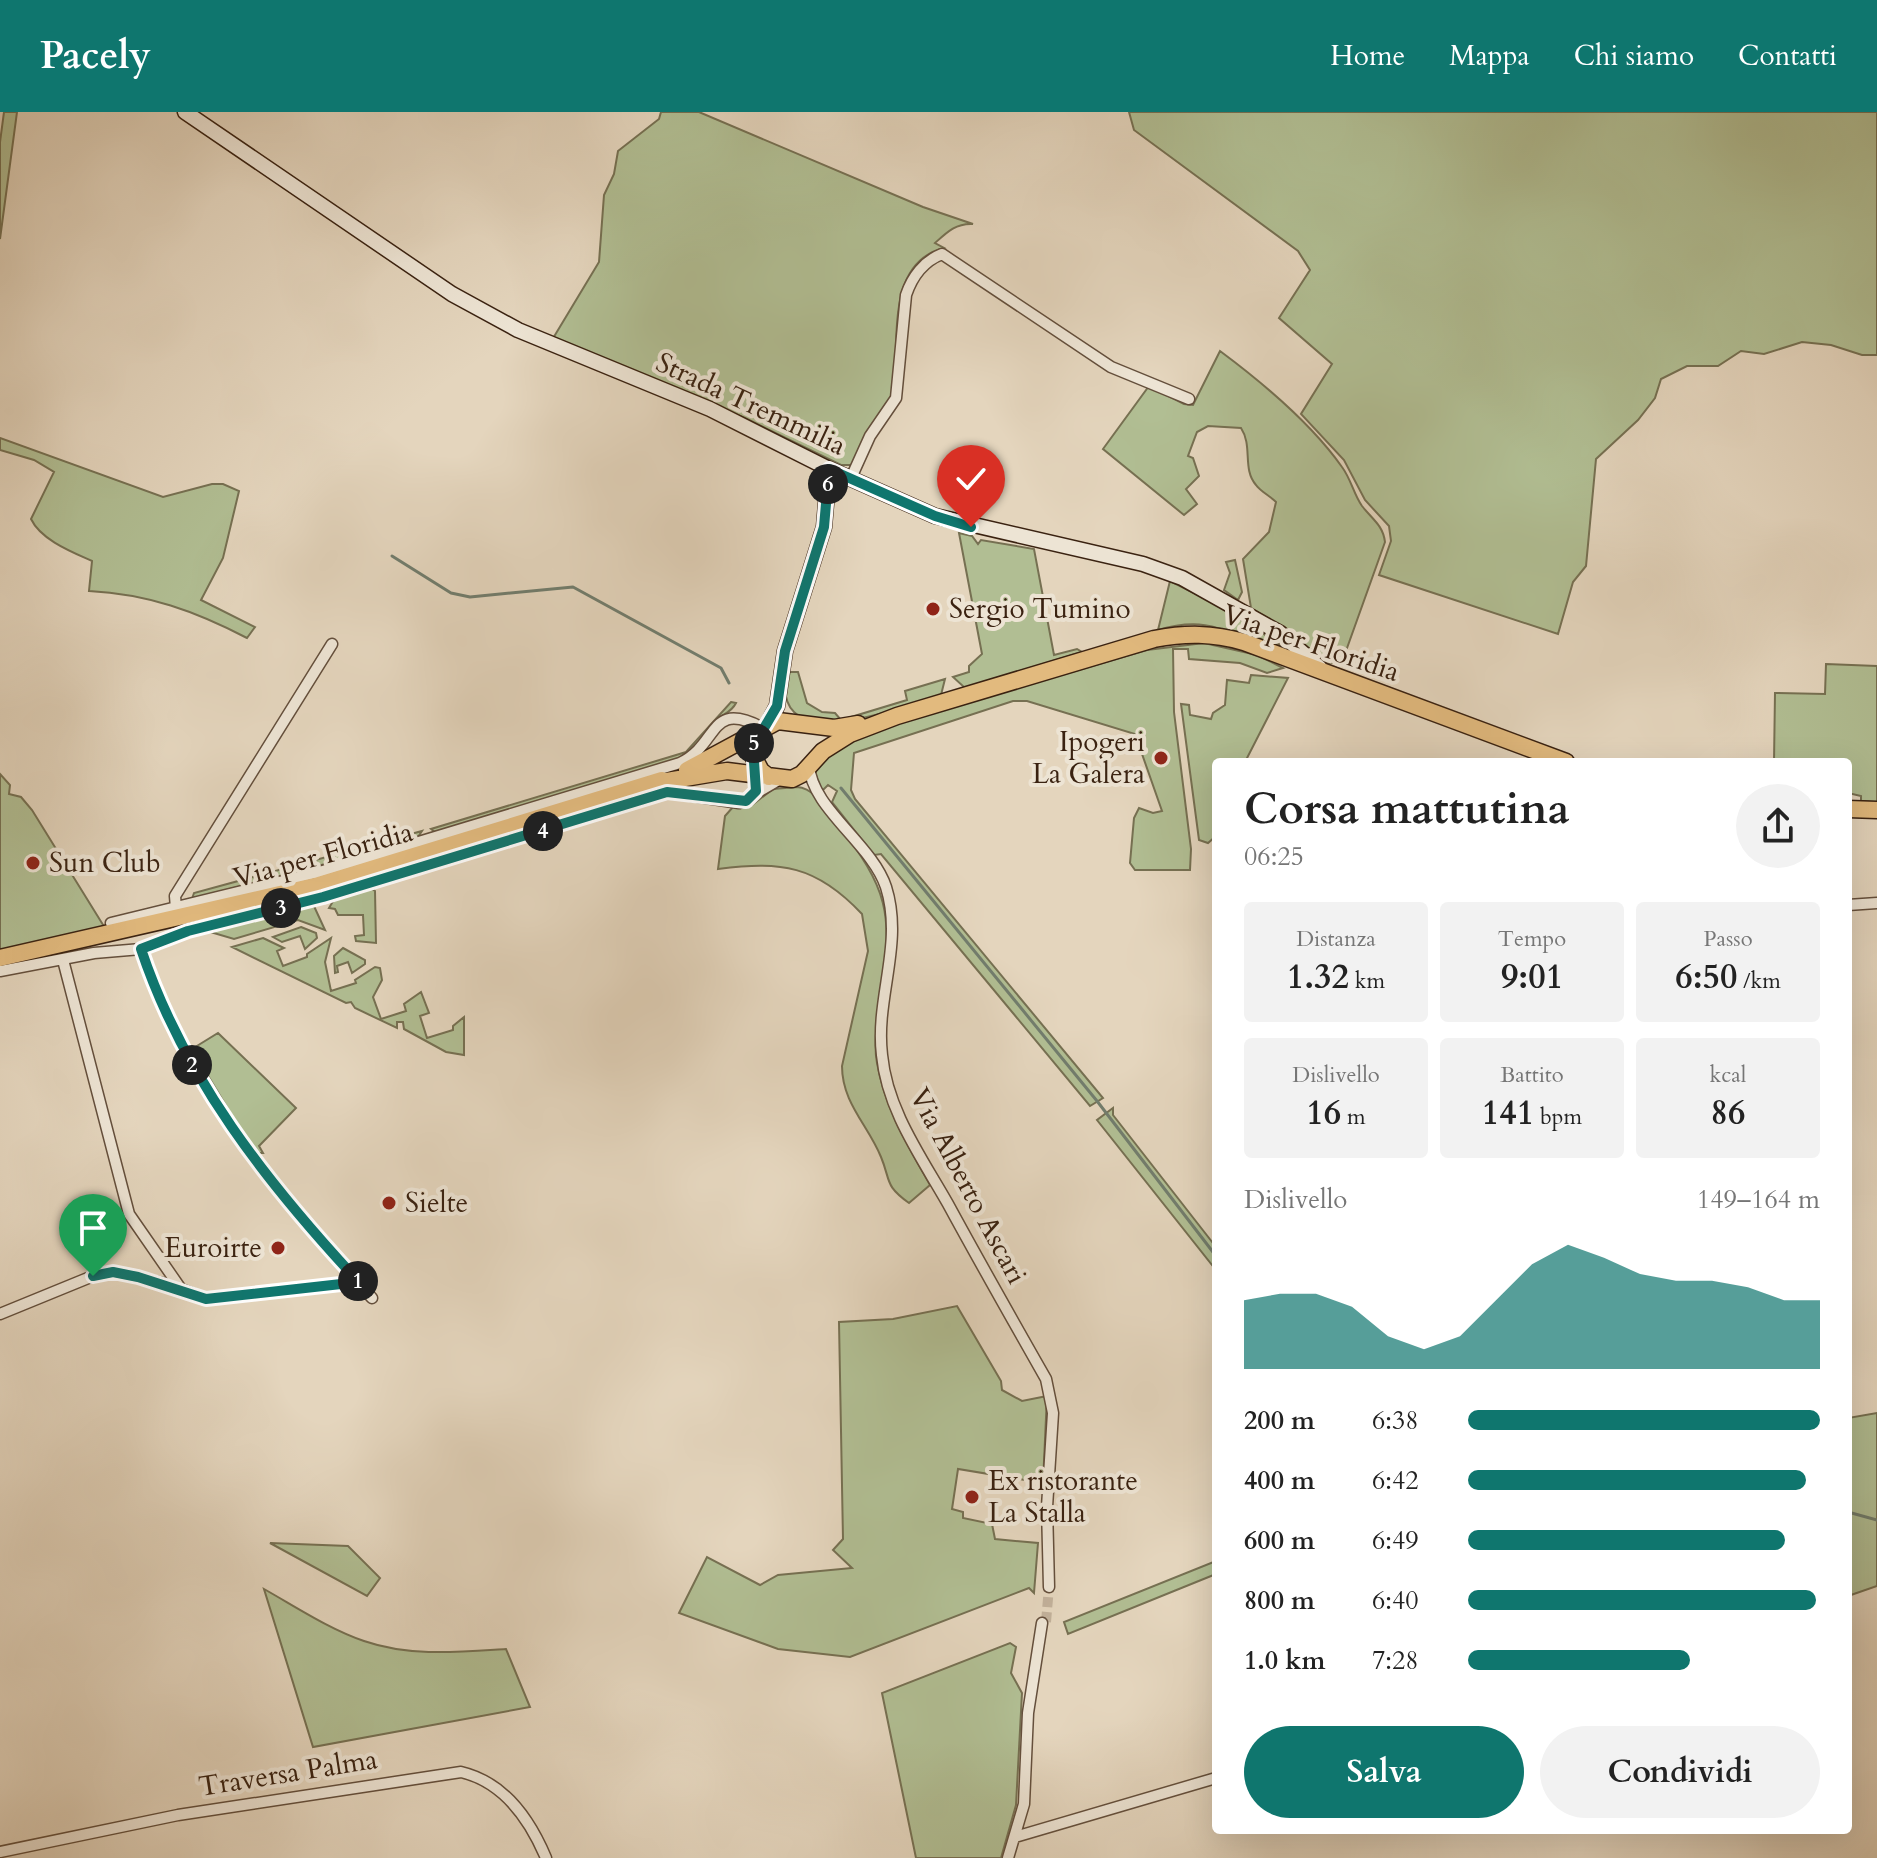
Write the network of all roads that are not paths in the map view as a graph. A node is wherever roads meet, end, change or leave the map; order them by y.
1 (185, 112) edge
2 (1189, 399) dead end
3 (829, 469) junction
4 (851, 478) junction
5 (332, 644) dead end
6 (1325, 673) junction
7 (778, 693) junction
8 (897, 716) junction
9 (794, 723) junction
10 (763, 728) junction
11 (1555, 758) edge
12 (810, 764) junction
13 (756, 770) junction
14 (782, 780) junction
15 (655, 783) junction
16 (814, 786) junction
17 (754, 797) junction
18 (1852, 809) edge
19 (1877, 810) edge
20 (1877, 903) edge
21 (1852, 905) edge
22 (176, 908) junction
23 (111, 923) dead end
24 (141, 949) junction
25 (0, 958) edge
26 (63, 960) junction
27 (0, 971) edge
28 (359, 1282) junction
29 (182, 1289) junction
30 (372, 1298) dead end
31 (0, 1314) edge
32 (1046, 1588) tunnel mouth
33 (1044, 1622) tunnel mouth
34 (1212, 1779) edge
35 (1015, 1837) junction
36 (0, 1852) edge
37 (546, 1858) edge
38 (1012, 1858) edge

1 - 3 main road, Strada Tremmilia
2 - 4 street
3 - 4 main road, Strada Tremmilia
3 - 7 main road
4 - 6 main road, Strada Tremmilia
5 - 22 street
6 - 8 main road, Via per Floridia
6 - 11 main road, Via per Floridia
7 - 9 main road
7 - 10 main road
8 - 9 main road
8 - 12 main road
9 - 10 main road
9 - 12 main road
10 - 13 main road
10 - 15 main road
10 - 22 street
12 - 14 main road
12 - 16 street
13 - 14 main road
13 - 15 main road
13 - 17 street
14 - 16 street
14 - 17 street
15 - 25 main road, Via per Floridia
16 - 32 street, Via Alberto Ascari
17 - 24 street
18 - 19 main road
20 - 21 street
22 - 23 street
24 - 26 street
24 - 28 street
26 - 27 street
26 - 29 street
28 - 29 street
28 - 30 street
29 - 31 street
33 - 35 street
34 - 35 street
35 - 38 street
36 - 37 street, Traversa Palma

